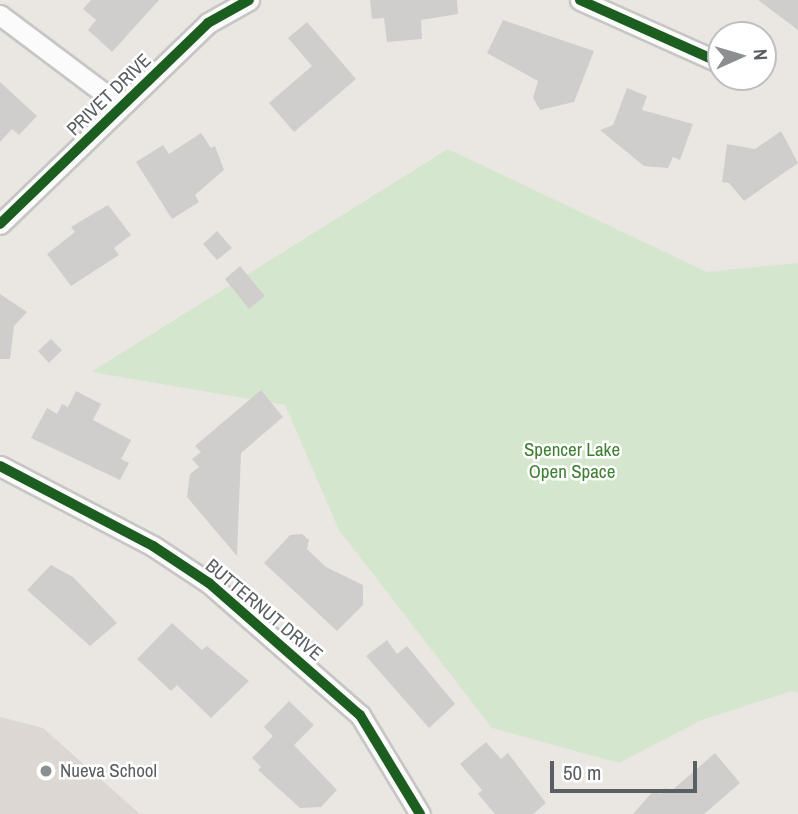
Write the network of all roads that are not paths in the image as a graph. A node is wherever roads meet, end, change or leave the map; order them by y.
1 (249, 0) edge
2 (580, 0) edge
3 (0, 15) edge
4 (707, 57) edge
5 (121, 106) junction
6 (0, 224) edge
7 (0, 466) edge
8 (420, 814) edge

1 - 5 street, PRIVET DRIVE
2 - 4 street
3 - 5 street
5 - 6 street, PRIVET DRIVE
7 - 8 street, BUTTERNUT DRIVE

